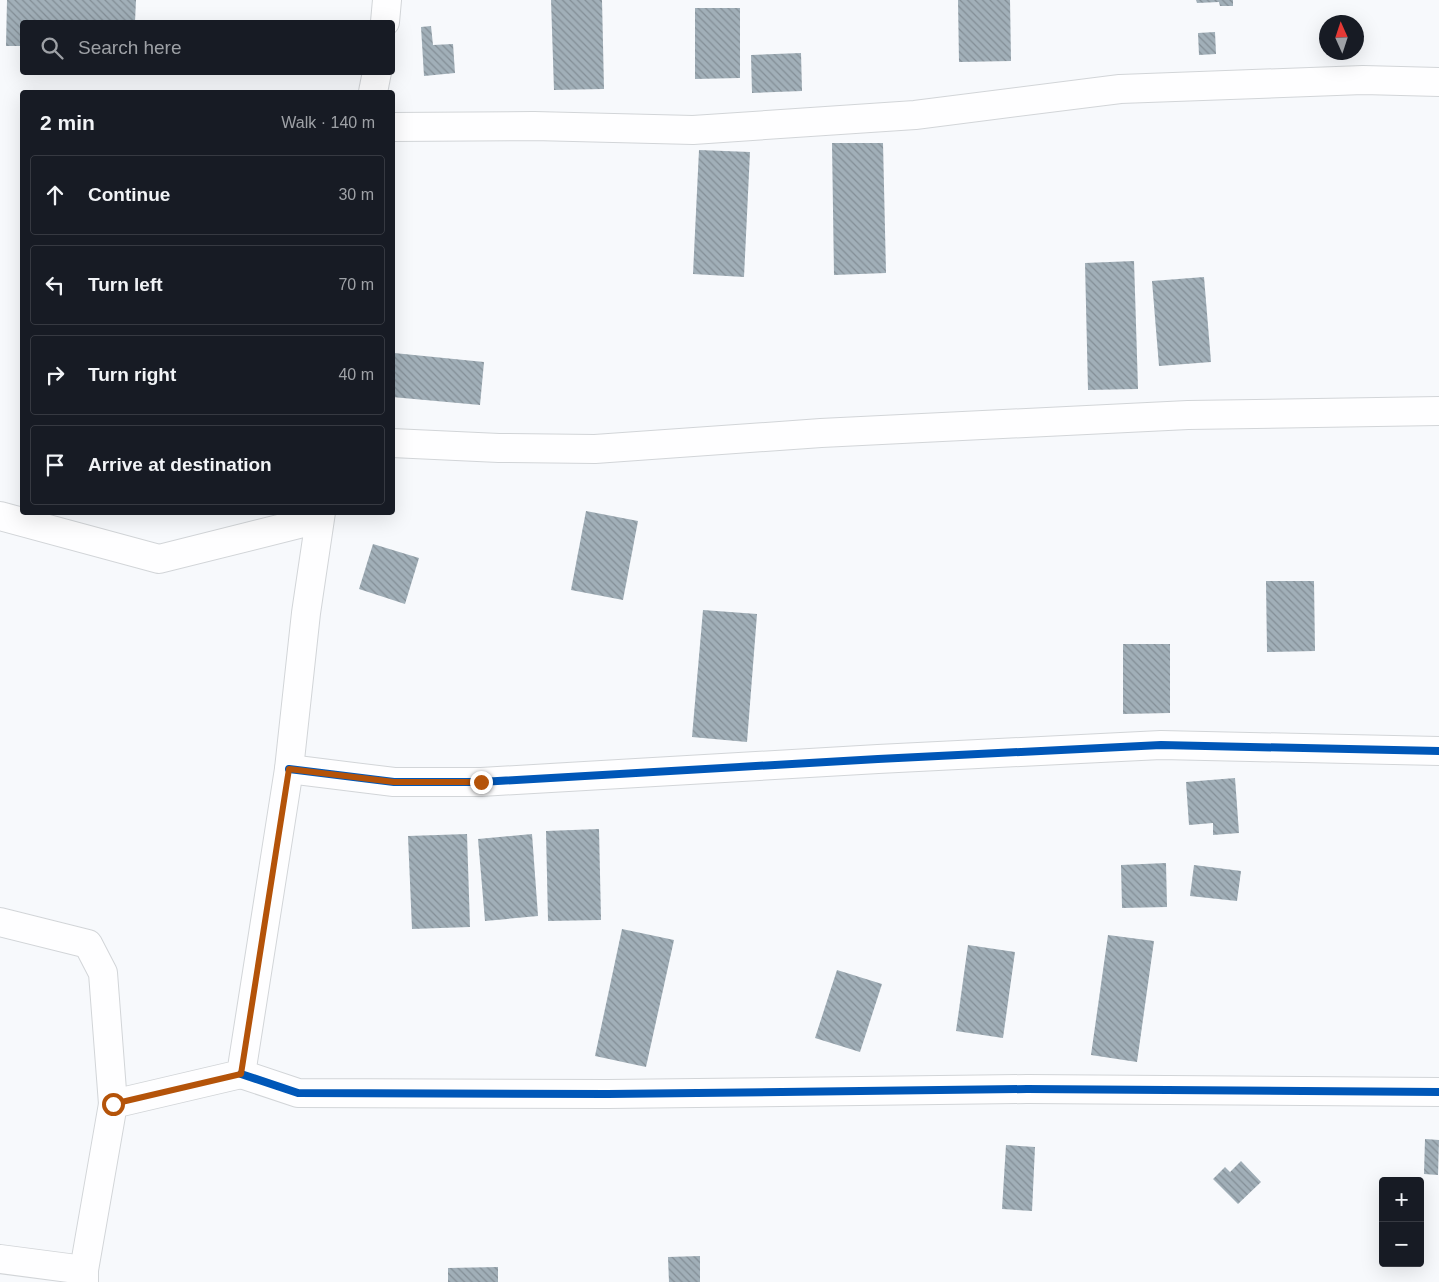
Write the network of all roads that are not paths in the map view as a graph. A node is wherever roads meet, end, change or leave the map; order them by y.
1 (387, 0) edge
2 (385, 20) edge
3 (376, 75) edge
4 (1439, 82) edge
5 (373, 90) edge
6 (395, 127) edge
7 (1439, 411) edge
8 (395, 443) edge
9 (0, 516) edge
10 (320, 516) edge
11 (1439, 751) edge
12 (289, 769) junction
13 (0, 922) edge
14 (241, 1074) junction
15 (1439, 1092) edge
16 (113, 1104) junction
17 (0, 1259) edge
18 (84, 1276) edge

1 - 2 street
3 - 5 street
4 - 6 street
7 - 8 street
9 - 10 street
10 - 12 street
11 - 12 street
12 - 14 street
13 - 16 street
14 - 15 street
14 - 16 street
16 - 18 street
17 - 18 street

